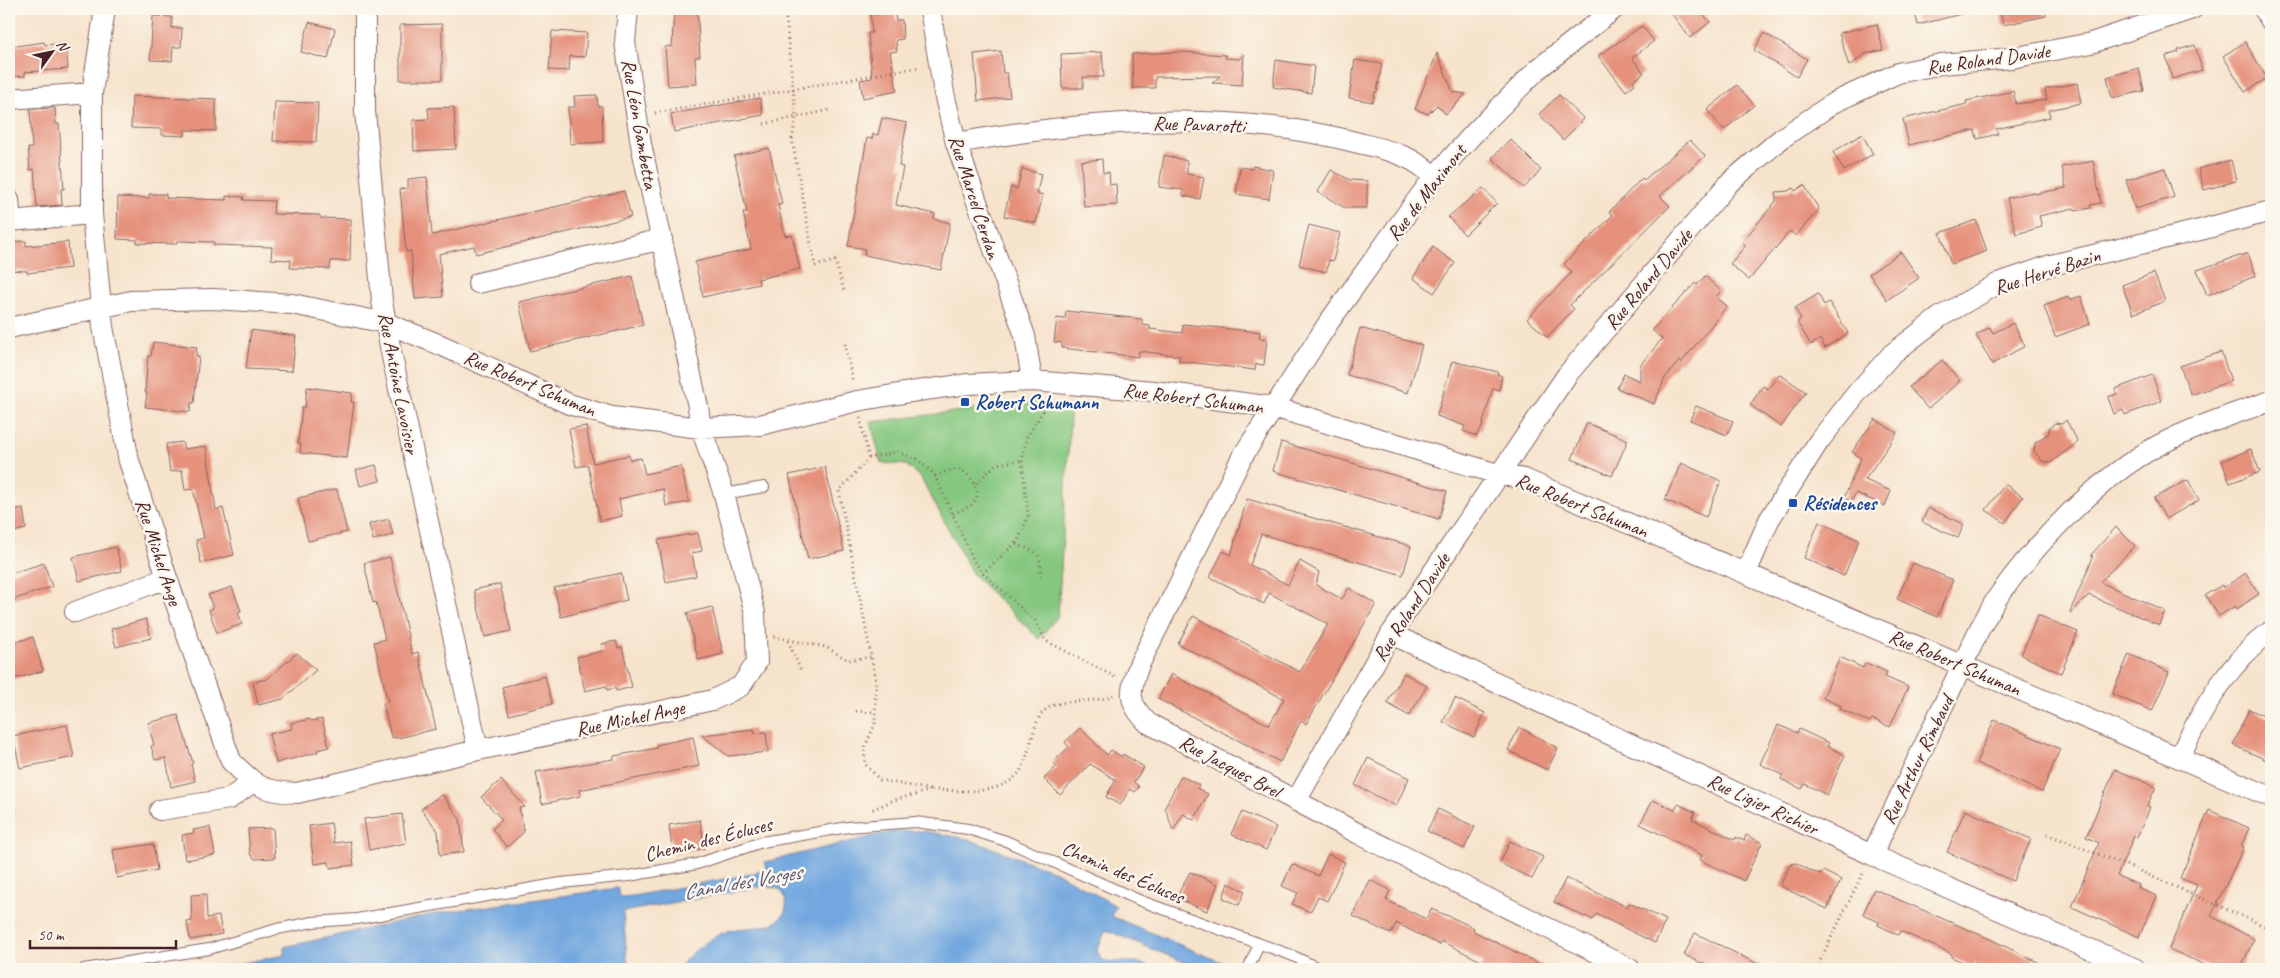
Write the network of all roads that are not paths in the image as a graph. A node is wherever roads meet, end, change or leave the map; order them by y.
1 (105, 9) edge
2 (365, 9) edge
3 (628, 9) edge
4 (930, 9) edge
5 (1614, 9) edge
6 (2192, 9) edge
7 (2264, 9) edge
8 (2271, 21) edge
9 (92, 93) junction
10 (9, 99) edge
11 (956, 143) junction
12 (1434, 177) junction
13 (9, 200) edge
14 (2271, 211) edge
15 (92, 214) junction
16 (10, 221) edge
17 (662, 239) junction
18 (478, 283) dead end
19 (100, 308) junction
20 (386, 323) junction
21 (9, 328) edge
22 (1035, 382) junction
23 (2271, 401) edge
24 (1273, 407) junction
25 (701, 428) junction
26 (1498, 474) junction
27 (764, 487) dead end
28 (724, 494) junction
29 (1746, 573) junction
30 (168, 578) junction
31 (74, 612) dead end
32 (2271, 631) edge
33 (1392, 634) junction
34 (1962, 666) junction
35 (478, 750) junction
36 (2180, 756) junction
37 (253, 782) junction
38 (2271, 796) edge
39 (1296, 801) junction
40 (160, 810) dead end
41 (1872, 855) junction
42 (1259, 944) junction
43 (84, 969) edge
44 (1248, 969) edge
45 (1320, 969) edge
46 (1630, 969) edge
47 (2136, 969) edge

1 - 9 street
2 - 20 street, Rue Antoine Lavoisier
3 - 17 street, Rue Léon Gambetta
4 - 11 street, Rue Marcel Cerdan
5 - 12 street, Rue de Maximont
6 - 26 street, Rue Roland Davide
7 - 8 street
9 - 10 street
9 - 15 street
11 - 12 street, Rue Pavarotti
11 - 22 street, Rue Marcel Cerdan
12 - 24 street, Rue de Maximont
13 - 16 street
14 - 29 street, Rue Hervé Bazin
15 - 16 street
15 - 19 street
17 - 18 street
17 - 25 street, Rue Léon Gambetta
19 - 20 street, Rue Robert Schuman
19 - 21 street, Rue Robert Schuman
19 - 30 street, Rue Michel Ange
20 - 25 street, Rue Robert Schuman
20 - 35 street, Rue Antoine Lavoisier
22 - 24 street, Rue Robert Schuman
22 - 25 street, Rue Robert Schuman
23 - 34 street, Rue Arthur Rimbaud
24 - 26 street, Rue Robert Schuman
24 - 39 street, Rue Jacques Brel
25 - 28 street, Rue Michel Ange
26 - 29 street, Rue Robert Schuman
26 - 33 street, Rue Roland Davide
27 - 28 lane
28 - 35 street, Rue Michel Ange
29 - 34 street, Rue Robert Schuman
30 - 31 street
30 - 37 street, Rue Michel Ange
32 - 36 street
33 - 39 street, Rue Roland Davide
33 - 41 street, Rue Ligier Richier
34 - 36 street, Rue Robert Schuman
34 - 41 street, Rue Arthur Rimbaud
35 - 37 street, Rue Michel Ange
36 - 38 street, Rue Robert Schuman
37 - 40 street
39 - 46 street, Rue Jacques Brel
41 - 47 street, Rue Ligier Richier
42 - 43 lane, Chemin des Écluses
42 - 44 lane
42 - 45 lane, Chemin des Écluses

